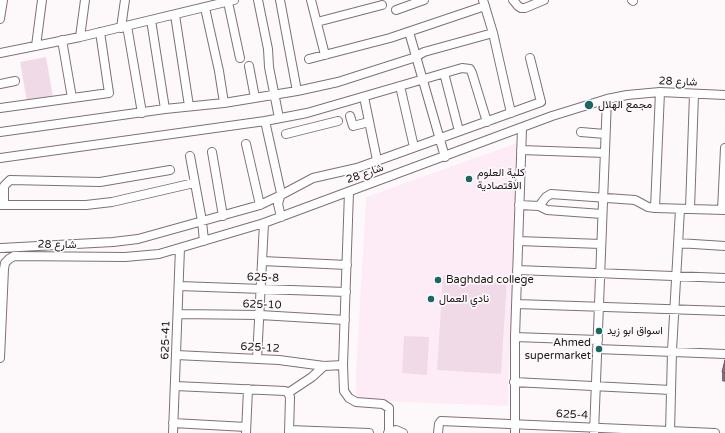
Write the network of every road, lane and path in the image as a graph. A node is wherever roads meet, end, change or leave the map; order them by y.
1 (3, 0) edge
2 (42, 0) edge
3 (85, 0) edge
4 (125, 0) edge
5 (258, 0) edge
6 (280, 0) edge
7 (312, 0) edge
8 (424, 0) edge
9 (513, 0) edge
10 (544, 0) edge
11 (231, 1) edge
12 (484, 3) edge
13 (382, 5) dead end
14 (205, 8) junction
15 (396, 10) dead end
16 (175, 15) junction
17 (0, 20) edge
18 (151, 20) junction
19 (317, 22) junction
20 (124, 27) junction
21 (100, 32) junction
22 (409, 32) junction
23 (493, 33) junction
24 (80, 37) junction
25 (62, 40) junction
26 (36, 46) junction
27 (0, 53) edge
28 (325, 55) junction
29 (416, 56) junction
30 (240, 58) dead end
31 (530, 58) dead end
32 (309, 59) dead end
33 (249, 66) dead end
34 (444, 73) junction
35 (422, 80) junction
36 (15, 81) dead end
37 (0, 84) edge
38 (400, 86) junction
39 (297, 91) junction
40 (660, 92) junction
41 (694, 94) junction
42 (274, 95) junction
43 (725, 96) edge
44 (364, 97) junction
45 (72, 98) junction
46 (254, 98) junction
47 (607, 99) junction
48 (224, 103) junction
49 (189, 106) junction
50 (0, 108) edge
51 (165, 109) junction
52 (142, 112) junction
53 (307, 113) junction
54 (511, 113) junction
55 (350, 116) dead end
56 (279, 118) junction
57 (265, 121) junction
58 (338, 121) dead end
59 (369, 122) junction
60 (487, 122) junction
61 (310, 128) junction
62 (522, 128) junction
63 (459, 131) junction
64 (0, 132) edge
65 (581, 132) dead end
66 (286, 134) dead end
67 (606, 134) junction
68 (439, 138) junction
69 (246, 144) dead end
70 (414, 147) junction
71 (725, 148) edge
72 (521, 150) junction
73 (212, 152) dead end
74 (605, 153) junction
75 (190, 156) dead end
76 (445, 157) junction
77 (0, 158) edge
78 (377, 160) junction
79 (170, 170) dead end
80 (194, 183) junction
81 (349, 192) junction
82 (281, 195) junction
83 (603, 198) junction
84 (2, 205) edge
85 (260, 205) junction
86 (519, 205) junction
87 (539, 206) junction
88 (655, 208) junction
89 (680, 208) junction
90 (690, 209) junction
91 (723, 210) edge
92 (602, 214) junction
93 (223, 216) junction
94 (281, 217) junction
95 (202, 221) junction
96 (264, 223) junction
97 (204, 241) junction
98 (518, 241) junction
99 (678, 243) junction
100 (601, 244) junction
101 (725, 246) edge
102 (0, 247) edge
103 (180, 248) junction
104 (9, 259) junction
105 (262, 261) junction
106 (347, 264) junction
107 (517, 270) junction
108 (600, 273) junction
109 (676, 276) junction
110 (725, 278) edge
111 (179, 286) junction
112 (261, 289) junction
113 (346, 292) junction
114 (516, 304) junction
115 (599, 307) junction
116 (675, 310) junction
117 (725, 311) edge
118 (178, 314) junction
119 (260, 315) junction
120 (345, 320) junction
121 (515, 337) junction
122 (598, 340) junction
123 (597, 349) junction
124 (672, 351) junction
125 (725, 354) edge
126 (176, 356) junction
127 (0, 358) edge
128 (258, 359) junction
129 (343, 365) junction
130 (324, 366) junction
131 (514, 382) junction
132 (175, 386) junction
133 (596, 386) junction
134 (248, 390) junction
135 (671, 390) junction
136 (288, 393) junction
137 (173, 423) junction
138 (515, 424) junction
139 (246, 430) edge
140 (594, 430) edge
141 (289, 431) edge
142 (670, 432) edge
143 (173, 433) edge
144 (369, 433) edge
145 (388, 433) edge
146 (403, 433) edge
147 (438, 433) edge
148 (515, 433) edge
149 (714, 433) edge

1 - 17 street
2 - 26 street
3 - 24 street
4 - 20 street
5 - 42 street
6 - 39 street
7 - 19 street
8 - 15 street
9 - 10 street
11 - 14 street
11 - 30 street
12 - 22 street
12 - 23 street
13 - 19 street
14 - 16 street
14 - 48 street
16 - 18 street
16 - 49 street
18 - 20 street
18 - 51 street
19 - 28 street
20 - 21 street
20 - 52 street
21 - 24 street
21 - 45 street
22 - 28 street
22 - 29 street
23 - 29 street
23 - 54 street
24 - 25 street
25 - 26 street
25 - 45 street
26 - 27 street
28 - 32 street
29 - 35 street
29 - 39 street
31 - 54 street
33 - 46 street
34 - 35 street
34 - 60 street
34 - 63 street
35 - 38 street
35 - 68 street
36 - 37 street
38 - 44 street
38 - 70 street
39 - 42 street
40 - 41 street, شارع 28
40 - 47 street, شارع 28
40 - 88 street
41 - 43 street, شارع 28
41 - 90 street
42 - 46 street
42 - 56 street
44 - 53 street
44 - 59 street
45 - 50 street
46 - 48 street
47 - 62 street, شارع 28
47 - 67 street
48 - 49 street
49 - 51 street
51 - 52 street
52 - 64 street
53 - 56 street
53 - 61 street
54 - 60 street
55 - 59 street
56 - 57 street
57 - 77 street
57 - 82 street
58 - 61 street
59 - 78 street
60 - 63 street
61 - 66 street
62 - 72 street
62 - 76 street, شارع 28
63 - 68 street
65 - 67 street
67 - 74 street
68 - 70 street
68 - 76 street
69 - 85 street
70 - 78 street
71 - 91 street
72 - 74 street
72 - 86 street
73 - 93 street
74 - 83 street
75 - 80 street
76 - 81 street, شارع 28
78 - 82 street
79 - 84 street
80 - 84 street
80 - 95 street
81 - 94 street, شارع 28
81 - 106 street
82 - 85 street
82 - 94 street
83 - 87 street
83 - 88 street
83 - 92 street
85 - 93 street
86 - 87 street
86 - 98 street
87 - 92 street
88 - 89 street
89 - 90 street
89 - 99 street
90 - 91 street
92 - 100 street
93 - 95 street
94 - 96 street, شارع 28
95 - 97 street
95 - 102 street
96 - 97 street, شارع 28
96 - 105 street
97 - 103 street, شارع 28
98 - 100 street
98 - 107 street
99 - 101 street
99 - 109 street
100 - 108 street
102 - 104 street
103 - 104 street, شارع 28
103 - 111 street, 625-41
104 - 127 street
105 - 106 street
105 - 112 street
106 - 113 street
107 - 108 street
107 - 114 street
108 - 109 street
108 - 115 street
109 - 110 street
109 - 116 street
111 - 112 street, 625-8
111 - 118 street, 625-41
112 - 113 street, 625-8
112 - 119 street
113 - 120 street
114 - 115 street
114 - 121 street
115 - 116 street
115 - 122 street
116 - 117 street
116 - 124 street
118 - 119 street, 625-10
118 - 126 street, 625-41
119 - 120 street, 625-10
119 - 128 street
120 - 129 street
121 - 122 street
121 - 131 street
122 - 123 street
123 - 124 street
123 - 133 street
124 - 125 street
124 - 135 street
126 - 128 street, 625-12
126 - 132 street, 625-41
128 - 130 street, 625-12
129 - 130 street, 625-12
129 - 145 street
130 - 136 street
131 - 133 street
131 - 138 street
132 - 134 street
132 - 137 street, 625-41
133 - 135 street
133 - 140 street
134 - 136 street
134 - 139 street
135 - 142 street
136 - 141 street
137 - 139 street
137 - 143 street, 625-41
138 - 140 street, 625-4
138 - 147 street, 625-4
138 - 148 street
140 - 142 street, 625-4
141 - 144 street
142 - 149 street, 625-4
145 - 146 street

